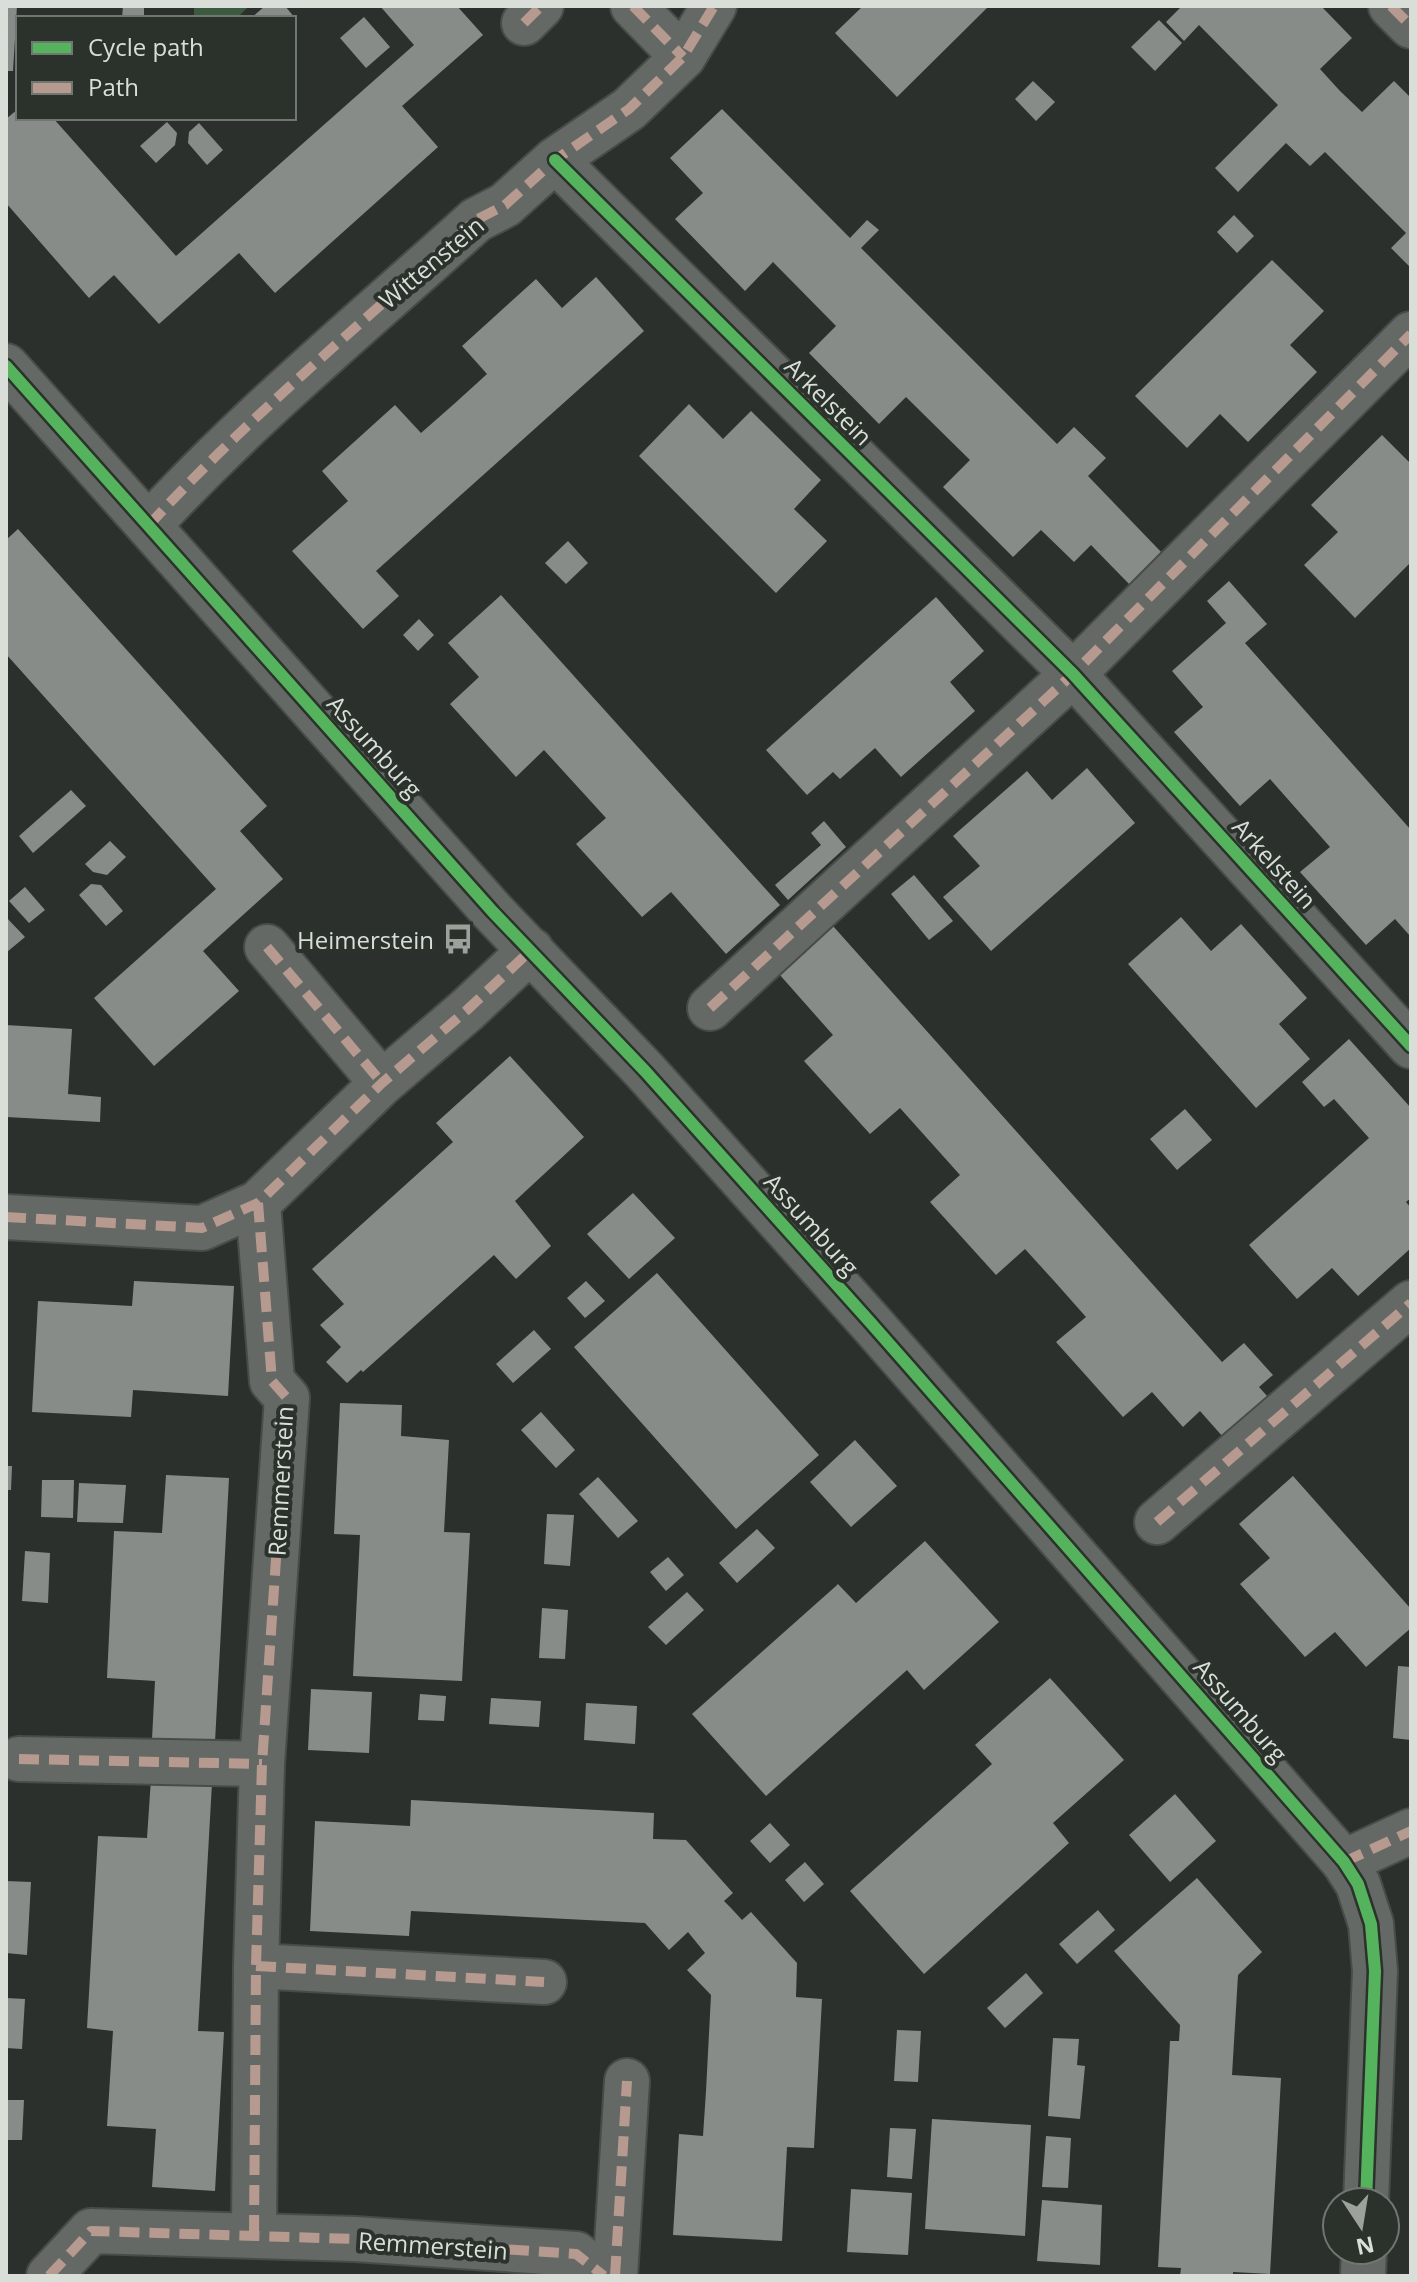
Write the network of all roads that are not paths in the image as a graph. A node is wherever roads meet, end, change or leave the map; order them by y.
1 (633, 6) edge
2 (714, 6) edge
3 (1391, 6) edge
4 (1411, 26) edge
5 (683, 57) junction
6 (555, 160) junction
7 (1411, 334) edge
8 (6, 366) edge
9 (149, 525) junction
10 (1073, 674) junction
11 (267, 947) dead end
12 (531, 950) junction
13 (710, 1008) dead end
14 (1411, 1046) edge
15 (382, 1083) junction
16 (258, 1203) junction
17 (6, 1217) edge
18 (1411, 1303) edge
19 (1157, 1522) dead end
20 (19, 1759) dead end
21 (262, 1764) junction
22 (1411, 1831) edge
23 (1344, 1862) junction
24 (256, 1966) junction
25 (544, 1982) dead end
26 (627, 2081) dead end
27 (1367, 2186) edge
28 (254, 2235) junction
29 (49, 2276) edge
30 (604, 2276) edge
31 (615, 2276) edge

1 - 5 street
2 - 5 street, Wittenstein
3 - 4 street
5 - 6 street, Wittenstein
6 - 9 street, Wittenstein
6 - 10 street, Arkelstein
7 - 10 street
8 - 9 street, Assumburg
9 - 12 street, Assumburg
10 - 13 street
10 - 14 street, Arkelstein
11 - 15 street
12 - 15 street
12 - 23 street, Assumburg
15 - 16 street
16 - 17 street
16 - 21 street, Remmerstein
18 - 19 street
20 - 21 street
21 - 24 street, Remmerstein
22 - 23 street
23 - 27 street, Assumburg
24 - 25 street
24 - 28 street, Remmerstein
26 - 31 street
28 - 29 street, Remmerstein
28 - 30 street, Remmerstein

